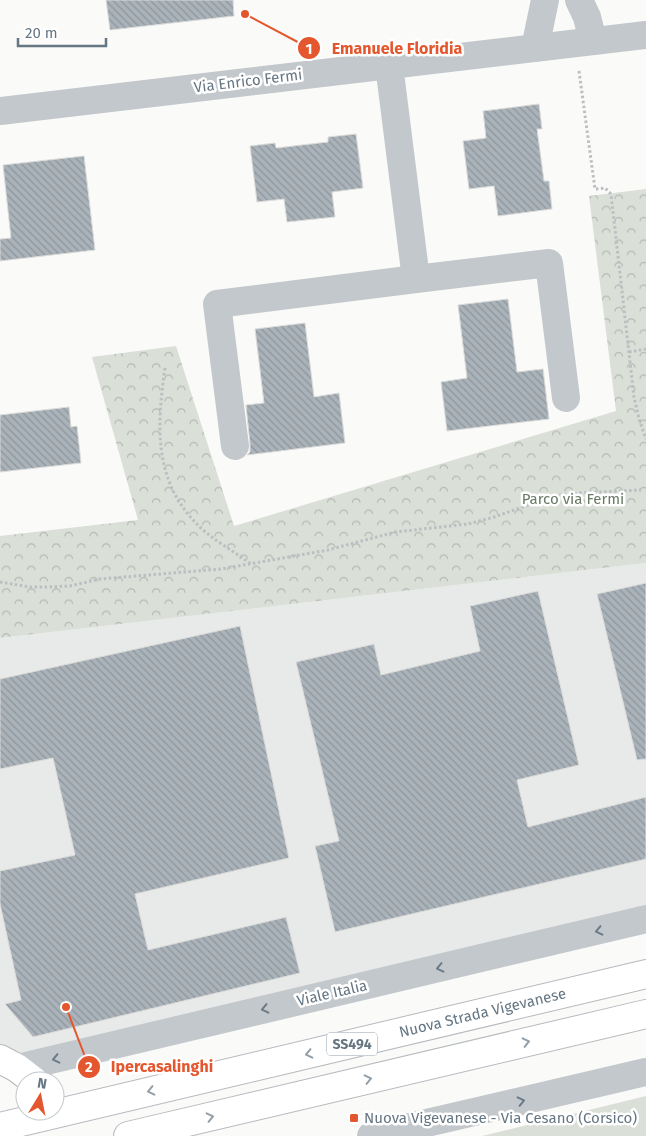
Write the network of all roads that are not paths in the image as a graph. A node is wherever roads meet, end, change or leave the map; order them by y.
1 (545, 0) edge
2 (579, 0) edge
3 (646, 35) edge
4 (584, 42) junction
5 (535, 48) junction
6 (389, 65) junction
7 (0, 110) edge
8 (416, 279) junction
9 (566, 398) dead end
10 (235, 446) dead end
11 (646, 920) edge
12 (646, 974) edge
13 (646, 1014) edge
14 (11, 1065) edge
15 (646, 1072) edge
16 (65, 1119) edge
17 (51, 1121) edge
18 (0, 1127) edge
19 (128, 1136) edge
20 (371, 1136) edge

1 - 5 street
2 - 4 street
3 - 4 street, Via Enrico Fermi
4 - 5 street, Via Enrico Fermi
5 - 6 street, Via Enrico Fermi
6 - 7 street, Via Enrico Fermi
6 - 8 street
8 - 9 street
8 - 10 street
11 -> 14 street, Viale Italia
12 -> 16 main road, Nuova Strada Vigevanese / SS494
19 -> 13 main road, SS494
20 -> 15 street
17 - 18 main road, SS494

